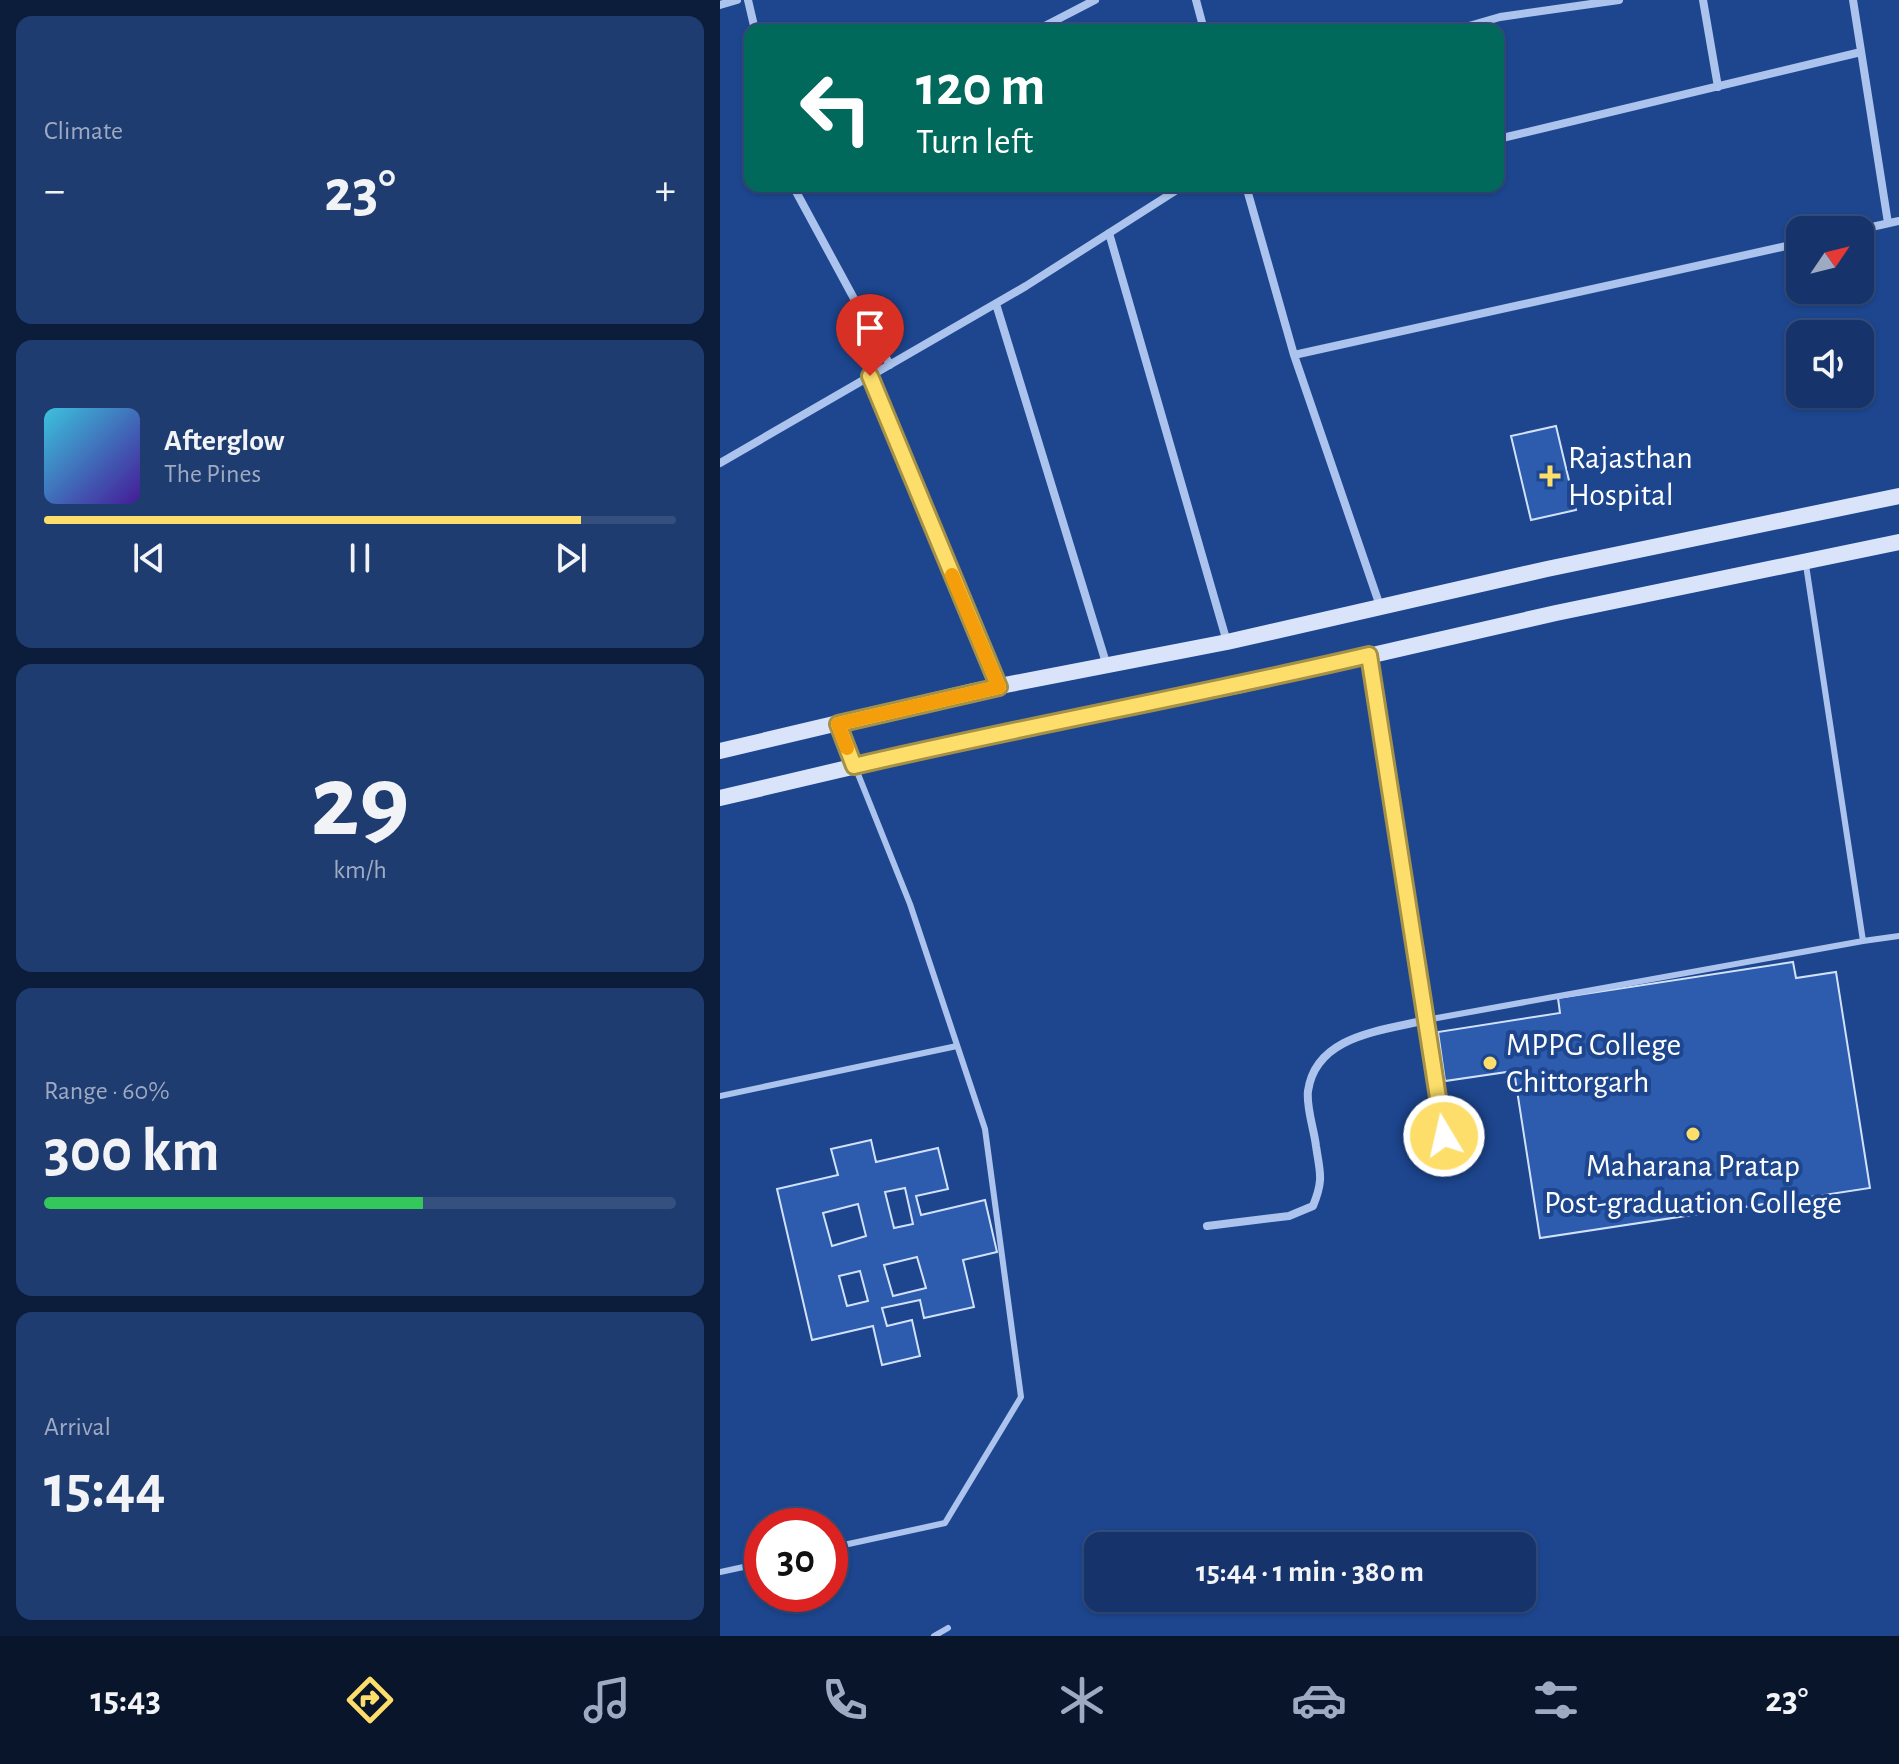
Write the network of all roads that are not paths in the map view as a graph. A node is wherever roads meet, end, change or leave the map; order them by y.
1 (737, 0) edge
2 (748, 0) edge
3 (1095, 0) edge
4 (1196, 0) edge
5 (1619, 0) edge
6 (1703, 0) edge
7 (1853, 0) edge
8 (720, 5) edge
9 (754, 24) edge
10 (1049, 24) edge
11 (1202, 24) edge
12 (1476, 24) edge
13 (1861, 52) junction
14 (1718, 87) junction
15 (1504, 138) edge
16 (796, 192) edge
17 (1174, 192) edge
18 (1248, 192) edge
19 (1899, 221) edge
20 (1888, 223) junction
21 (1874, 226) edge
22 (1109, 233) junction
23 (1786, 246) edge
24 (996, 304) junction
25 (1294, 355) junction
26 (890, 365) junction
27 (870, 376) junction
28 (720, 463) edge
29 (1899, 496) edge
30 (1899, 542) edge
31 (1806, 560) junction
32 (1380, 606) junction
33 (1227, 642) junction
34 (1369, 655) junction
35 (1107, 666) junction
36 (999, 687) junction
37 (838, 724) junction
38 (720, 751) edge
39 (854, 766) junction
40 (720, 798) edge
41 (1899, 936) edge
42 (1863, 941) junction
43 (1426, 1020) junction
44 (957, 1046) junction
45 (720, 1096) edge
46 (1449, 1165) dead end
47 (1207, 1226) dead end
48 (848, 1544) edge
49 (744, 1567) edge
50 (720, 1572) edge
51 (948, 1628) dead end
52 (934, 1636) edge

1 - 8 street
2 - 9 street
3 - 10 street
4 - 11 street
5 - 12 street
6 - 14 street
7 - 13 street
13 - 14 street
13 - 20 street
14 - 15 street
16 - 26 street
17 - 22 street
18 - 25 street
19 - 20 street
20 - 21 street
22 - 24 street
22 - 33 street
23 - 25 street
24 - 26 street
24 - 35 street
25 - 32 street
26 - 27 street
27 - 28 street
27 - 36 street
29 - 32 main road
30 - 31 main road
31 - 34 main road
31 - 42 lane
32 - 33 main road
33 - 35 main road
34 - 39 main road
34 - 43 street
35 - 36 main road
36 - 37 main road
37 - 38 main road
37 - 39 lane
39 - 40 main road
39 - 44 lane
41 - 42 lane
42 - 43 lane
43 - 46 street
43 - 47 street
44 - 45 lane
44 - 48 lane
49 - 50 lane
51 - 52 lane

